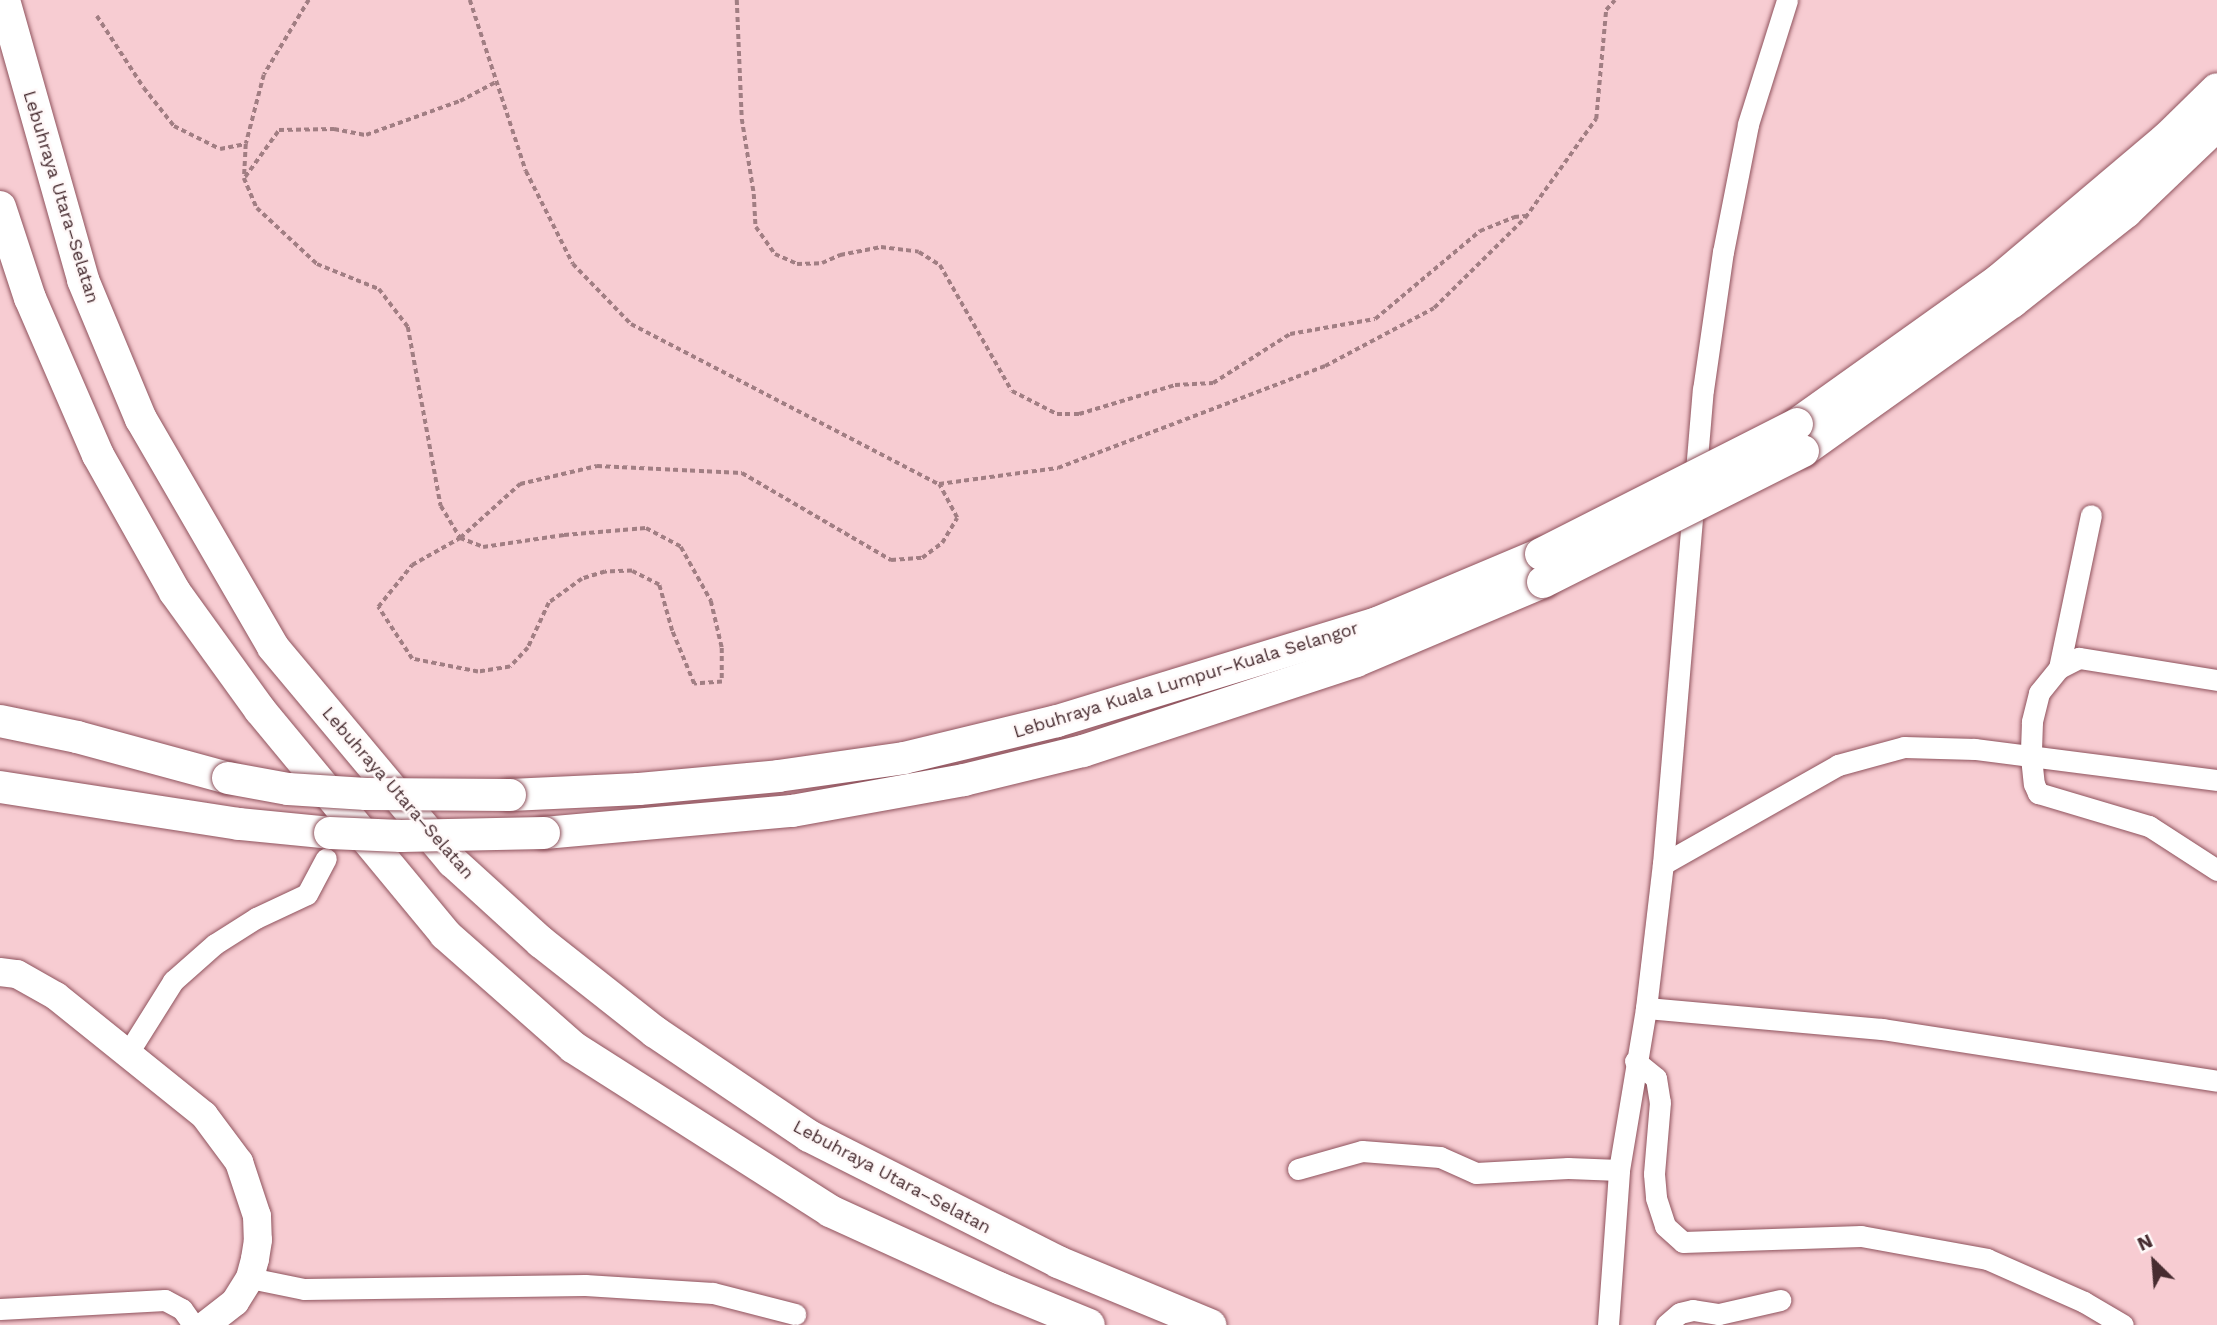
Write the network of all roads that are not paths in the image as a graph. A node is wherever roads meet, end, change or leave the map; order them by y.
1 (5, 0) edge
2 (1787, 0) edge
3 (2217, 89) edge
4 (2217, 125) edge
5 (0, 207) edge
6 (1800, 437) junction
7 (2091, 515) dead end
8 (1542, 568) junction
9 (2059, 668) junction
10 (2217, 680) edge
11 (0, 721) edge
12 (0, 740) edge
13 (2031, 757) junction
14 (228, 778) junction
15 (2217, 780) edge
16 (0, 787) edge
17 (326, 859) dead end
18 (1663, 864) junction
19 (2217, 870) edge
20 (0, 972) edge
21 (1646, 1008) junction
22 (126, 1056) junction
23 (1635, 1061) junction
24 (2217, 1081) edge
25 (1298, 1169) dead end
26 (1619, 1170) junction
27 (250, 1278) junction
28 (1780, 1300) dead end
29 (0, 1309) edge
30 (795, 1314) dead end
31 (193, 1325) edge
32 (206, 1325) edge
33 (1089, 1325) edge
34 (1210, 1325) edge
35 (1608, 1325) edge
36 (1666, 1325) edge
37 (2123, 1325) edge

1 - 34 highway, Lebuhraya Utara–Selatan
2 - 18 street
3 - 6 highway, Lebuhraya Kuala Lumpur–Kuala Selangor
4 - 6 highway, Lebuhraya Kuala Lumpur–Kuala Selangor
5 - 33 highway
6 - 8 highway, Lebuhraya Kuala Lumpur–Kuala Selangor, bridge
7 - 9 street
8 - 14 highway, Lebuhraya Kuala Lumpur–Kuala Selangor, bridge
8 - 16 highway, Lebuhraya Kuala Lumpur–Kuala Selangor, bridge
9 - 10 street
9 - 13 street
11 - 14 highway
12 - 14 highway, Lebuhraya Kuala Lumpur–Kuala Selangor
13 - 15 street
13 - 18 street
13 - 19 street
17 - 22 street
18 - 21 street
20 - 22 main road
21 - 23 street
21 - 24 street
22 - 27 main road
23 - 26 street
23 - 37 street
25 - 26 street
26 - 35 street
27 - 30 street
27 - 32 main road
28 - 36 street
29 - 31 street

